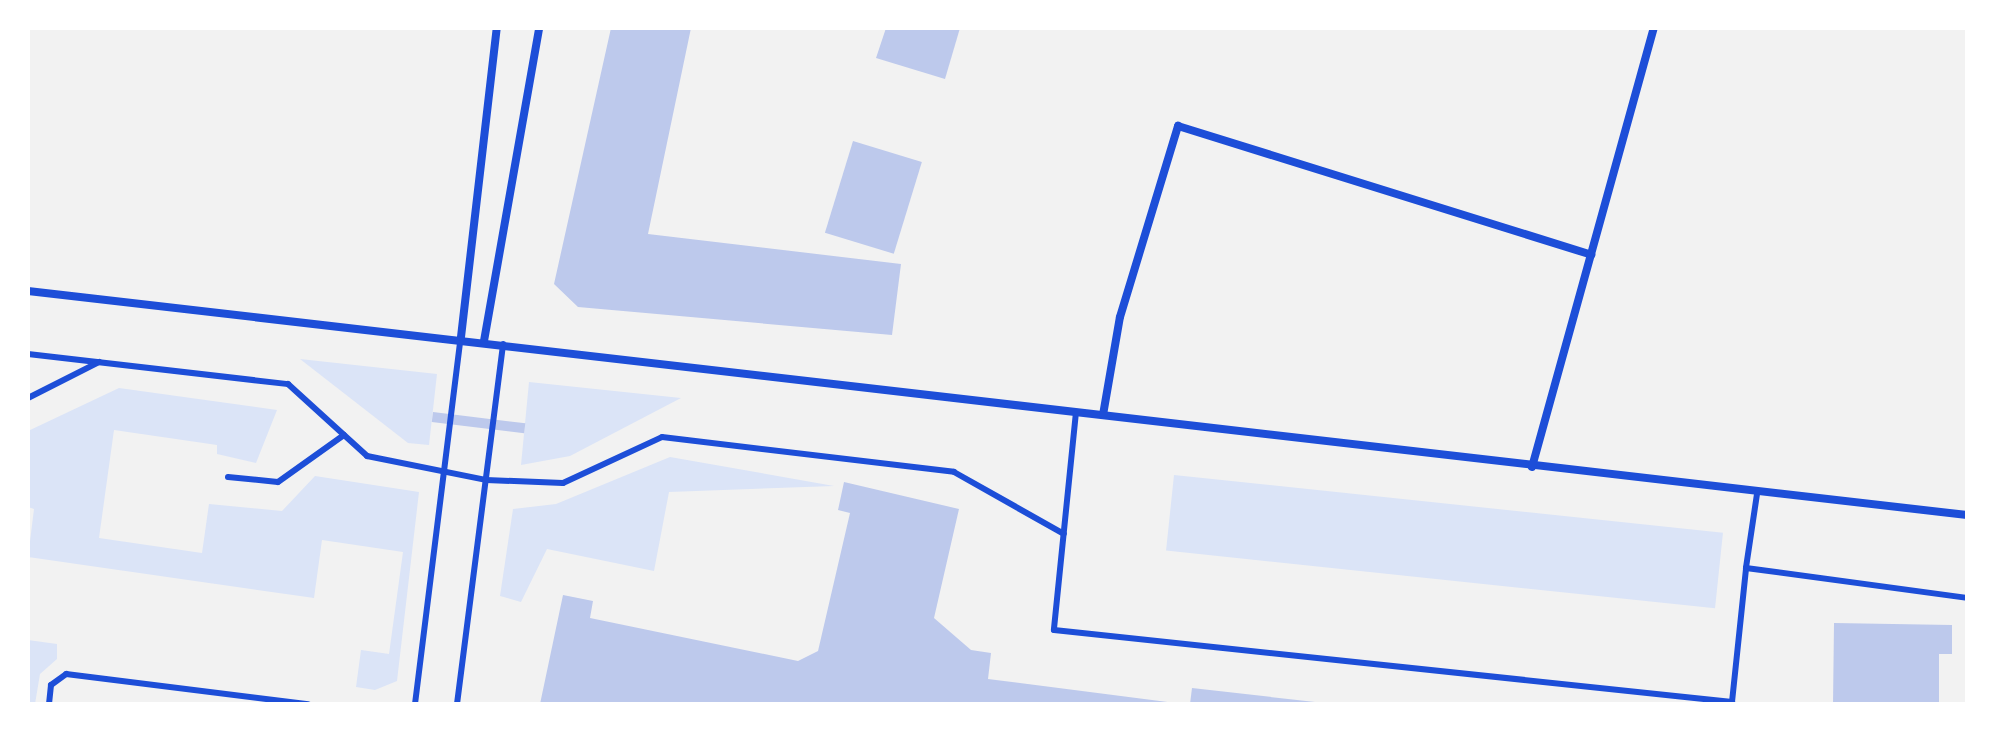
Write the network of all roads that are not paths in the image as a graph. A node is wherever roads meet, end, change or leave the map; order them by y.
1 (497, 28) edge
2 (539, 28) edge
3 (1654, 28) edge
4 (1591, 255) junction
5 (28, 291) edge
6 (461, 337) junction
7 (484, 341) junction
8 (503, 344) junction
9 (28, 354) edge
10 (99, 362) junction
11 (28, 398) edge
12 (1076, 412) junction
13 (1103, 415) junction
14 (344, 435) junction
15 (1532, 467) junction
16 (444, 471) junction
17 (228, 477) dead end
18 (486, 480) junction
19 (1757, 494) junction
20 (1967, 515) edge
21 (1064, 534) junction
22 (1746, 568) junction
23 (1967, 598) edge
24 (49, 704) edge
25 (308, 704) edge
26 (415, 704) edge
27 (457, 704) edge

1 - 6 street
2 - 7 street
3 - 4 street
4 - 13 street
4 - 15 street
5 - 6 street
6 - 7 street
6 - 16 lane
7 - 8 street
8 - 12 street
8 - 18 lane
9 - 10 lane
10 - 11 lane
10 - 14 lane
12 - 13 street
12 - 21 lane
13 - 15 street
14 - 16 lane
14 - 17 lane
15 - 19 street
16 - 18 lane
16 - 26 lane
18 - 21 lane
18 - 27 lane
19 - 20 street
19 - 22 lane
21 - 22 lane
22 - 23 lane
24 - 25 lane

